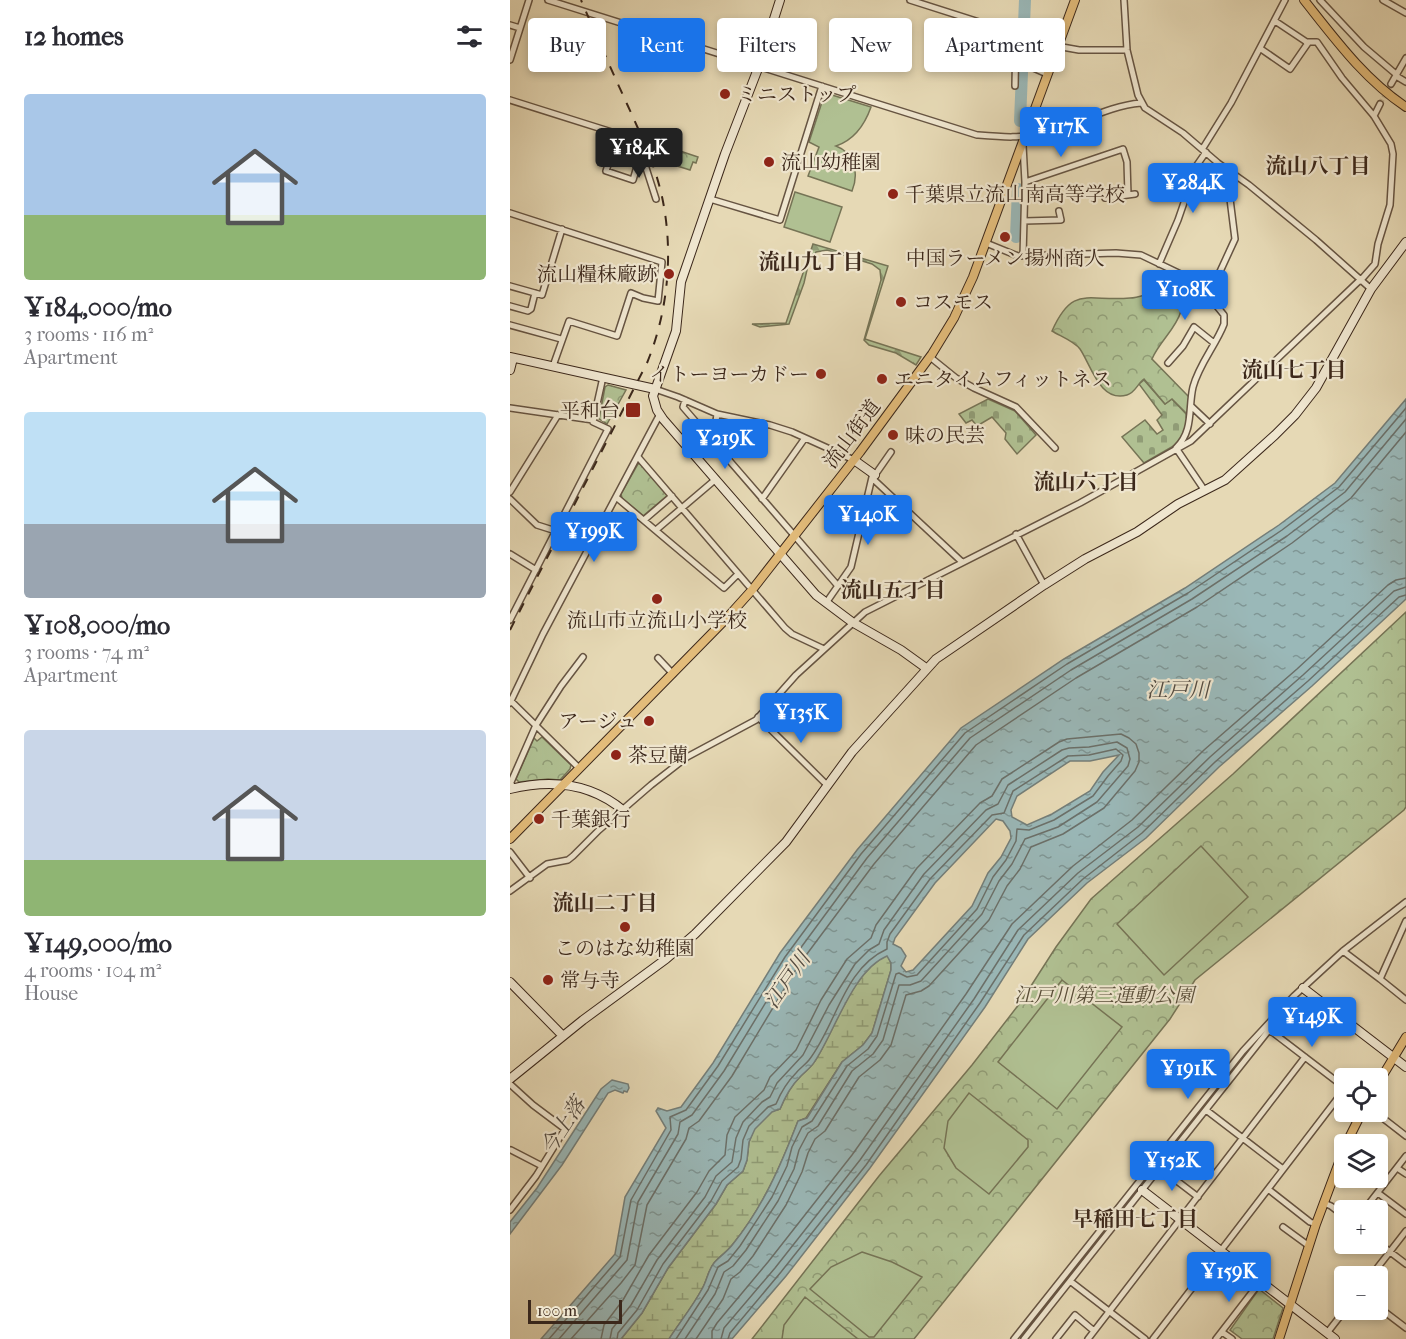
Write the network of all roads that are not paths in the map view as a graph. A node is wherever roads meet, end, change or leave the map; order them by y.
1 (529, 0) edge
2 (548, 0) edge
3 (780, 0) edge
4 (910, 0) edge
5 (1075, 0) edge
6 (1124, 0) edge
7 (1285, 0) edge
8 (1304, 0) edge
9 (1320, 0) edge
10 (1383, 0) edge
11 (1406, 13) edge
12 (774, 18) edge
13 (967, 18) edge
14 (618, 21) edge
15 (1275, 21) junction
16 (510, 25) edge
17 (1065, 27) edge
18 (520, 28) junction
19 (1306, 42) junction
20 (1065, 47) edge
21 (1261, 49) junction
22 (1127, 50) junction
23 (1406, 58) edge
24 (510, 60) edge
25 (757, 72) edge
26 (778, 72) edge
27 (1015, 72) edge
28 (1042, 72) edge
29 (1047, 74) joint
30 (1396, 75) junction
31 (1406, 82) edge
32 (1391, 84) tunnel mouth
33 (822, 86) junction
34 (1015, 86) dead end
35 (510, 100) edge
36 (1140, 103) junction
37 (1380, 104) tunnel mouth
38 (1406, 107) edge
39 (1374, 116) junction
40 (618, 134) junction
41 (1024, 139) junction
42 (1204, 150) junction
43 (641, 153) junction
44 (1218, 163) junction
45 (1025, 182) junction
46 (1105, 198) dead end
47 (656, 199) dead end
48 (710, 199) junction
49 (1059, 211) dead end
50 (510, 213) edge
51 (1024, 220) junction
52 (562, 229) junction
53 (1406, 242) edge
54 (986, 243) junction
55 (1023, 256) junction
56 (1159, 264) junction
57 (1360, 281) junction
58 (510, 286) edge
59 (1212, 289) junction
60 (1371, 289) junction
61 (535, 293) junction
62 (510, 306) edge
63 (510, 325) edge
64 (561, 339) junction
65 (1214, 343) junction
66 (930, 357) junction
67 (512, 358) edge
68 (1168, 363) dead end
69 (553, 366) junction
70 (510, 370) edge
71 (603, 377) junction
72 (655, 389) junction
73 (685, 400) junction
74 (1191, 406) junction
75 (510, 408) edge
76 (660, 414) junction
77 (717, 414) junction
78 (558, 415) junction
79 (593, 420) junction
80 (1210, 424) junction
81 (704, 432) junction
82 (805, 438) junction
83 (688, 446) junction
84 (1055, 448) dead end
85 (1176, 448) junction
86 (891, 452) dead end
87 (638, 457) junction
88 (854, 460) junction
89 (873, 476) junction
90 (716, 479) junction
91 (1205, 491) junction
92 (510, 492) edge
93 (672, 496) junction
94 (616, 497) junction
95 (510, 499) edge
96 (762, 499) junction
97 (682, 508) junction
98 (644, 520) junction
99 (656, 530) junction
100 (556, 531) junction
101 (567, 534) dead end
102 (1017, 534) junction
103 (794, 536) junction
104 (590, 546) junction
105 (510, 554) edge
106 (780, 554) junction
107 (962, 562) junction
108 (536, 570) junction
109 (738, 574) junction
110 (1044, 585) junction
111 (838, 586) junction
112 (752, 590) junction
113 (825, 603) junction
114 (510, 620) edge
115 (852, 622) junction
116 (824, 649) junction
117 (583, 657) dead end
118 (658, 658) dead end
119 (926, 668) junction
120 (673, 674) junction
121 (510, 701) edge
122 (758, 717) junction
123 (536, 725) junction
124 (579, 768) junction
125 (563, 785) junction
126 (828, 786) junction
127 (511, 789) edge
128 (624, 811) junction
129 (510, 839) edge
130 (510, 852) edge
131 (530, 878) junction
132 (510, 891) edge
133 (1406, 902) edge
134 (1406, 921) edge
135 (1342, 951) junction
136 (1380, 979) junction
137 (510, 982) edge
138 (1303, 988) junction
139 (1406, 1000) edge
140 (1267, 1028) junction
141 (563, 1036) junction
142 (1406, 1036) edge
143 (1305, 1058) junction
144 (1393, 1058) junction
145 (1387, 1068) edge
146 (1406, 1068) edge
147 (1334, 1081) edge
148 (510, 1082) edge
149 (1334, 1102) edge
150 (1206, 1110) junction
151 (1388, 1122) edge
152 (1406, 1136) edge
153 (1243, 1138) junction
154 (511, 1150) edge
155 (1406, 1156) edge
156 (542, 1166) junction
157 (1160, 1168) junction
158 (1397, 1168) junction
159 (1283, 1169) junction
160 (1406, 1174) edge
161 (1334, 1176) edge
162 (1268, 1189) junction
163 (1142, 1190) junction
164 (1378, 1192) junction
165 (1198, 1197) junction
166 (1372, 1200) edge
167 (1324, 1203) junction
168 (1334, 1208) edge
169 (510, 1210) edge
170 (1406, 1214) edge
171 (1180, 1219) junction
172 (1316, 1224) junction
173 (1283, 1227) dead end
174 (1406, 1231) edge
175 (1309, 1246) junction
176 (1221, 1251) junction
177 (1390, 1251) junction
178 (1406, 1264) edge
179 (1379, 1266) edge
180 (1070, 1281) junction
181 (1260, 1282) junction
182 (1290, 1304) junction
183 (1109, 1311) junction
184 (1388, 1314) edge
185 (1337, 1320) edge
186 (1406, 1328) edge
187 (1094, 1330) junction
188 (1222, 1332) junction
189 (1327, 1333) junction
190 (1014, 1339) edge
191 (1024, 1339) edge
192 (1056, 1339) edge
193 (1088, 1339) edge
194 (1145, 1339) edge
195 (1153, 1339) edge
196 (1216, 1339) edge
197 (1232, 1339) edge
198 (1279, 1339) edge
199 (1335, 1339) edge

1 - 18 street
2 - 14 street
3 - 12 street
4 - 13 street
5 - 17 main road, 流山街道
6 - 22 street
7 - 15 street
8 - 38 main road
9 - 30 street
10 - 11 street
15 - 19 street
15 - 21 street
16 - 18 street
18 - 24 street
19 - 21 street
19 - 39 street
20 - 22 street
21 - 42 street
22 - 36 street
23 - 30 street
25 - 48 street
26 - 33 street
27 - 34 street
28 - 29 street
29 - 41 main road, 流山街道
30 - 31 street
30 - 32 street
33 - 41 street
33 - 48 street
35 - 40 street
36 - 41 street
36 - 42 street
37 - 39 street
39 - 57 street
40 - 43 street
40 - 43 street
41 - 45 street
41 - 54 main road, 流山街道
42 - 44 street
42 - 56 street
43 - 47 street
44 - 57 street
44 - 59 street
45 - 46 street
45 - 51 street
48 - 72 street
49 - 51 street
50 - 52 street
51 - 55 street
52 - 61 street
52 - 64 street
53 - 60 street
54 - 55 street
54 - 66 main road, 流山街道
55 - 56 street
56 - 59 street
57 - 60 street
57 - 80 street
58 - 61 street
59 - 65 street
60 - 91 street
61 - 62 street
63 - 64 street
64 - 69 street
65 - 68 street
65 - 74 street
66 - 84 street
66 - 88 main road, 流山街道
67 - 69 street
67 - 70 street
69 - 71 street
71 - 72 street
71 - 79 street
72 - 73 street
72 - 76 street
73 - 77 street
73 - 81 street
74 - 80 street
74 - 85 street
75 - 78 street
76 - 83 street
76 - 87 street
77 - 81 street
77 - 82 street
78 - 79 street
78 - 92 street
79 - 100 street
80 - 85 street
81 - 83 street
81 - 96 street
82 - 88 street
82 - 96 street
83 - 90 street
85 - 91 street
85 - 102 street
86 - 89 street
87 - 93 street
87 - 94 street
88 - 89 street
88 - 103 main road, 流山街道
89 - 107 street
89 - 111 street
90 - 97 street
90 - 106 street
91 - 110 street
93 - 97 street
93 - 98 street
94 - 98 street
94 - 104 street
95 - 100 street
96 - 103 street
97 - 99 street
97 - 109 street
98 - 99 street
99 - 109 street
100 - 108 street
101 - 104 street
102 - 107 street
102 - 110 street
103 - 106 main road, 流山街道
103 - 111 street
104 - 121 street
105 - 108 street
106 - 112 main road, 流山街道
106 - 113 street
107 - 115 street
108 - 114 street
109 - 112 street
110 - 119 street
111 - 113 street
112 - 116 street
112 - 120 main road, 流山街道
113 - 115 street
115 - 116 street
115 - 119 street
116 - 122 street
117 - 123 street
118 - 120 street
119 - 126 street
120 - 124 main road, 流山街道
121 - 123 street
122 - 126 street
122 - 128 street
123 - 124 street
123 - 127 street
124 - 125 main road, 流山街道
125 - 127 street
125 - 128 street
125 - 129 main road, 流山街道
126 - 141 street
128 - 131 street
130 - 131 street
131 - 132 street
133 - 135 street
134 - 136 street
135 - 136 street
135 - 138 street
136 - 139 street
137 - 141 street
138 - 140 street
138 - 144 street
140 - 143 street
140 - 150 street
140 - 190 street
141 - 148 street
142 - 144 main road
143 - 147 street
143 - 153 street
144 - 145 main road
144 - 146 street
148 - 156 street
149 - 159 street
150 - 153 street
150 - 157 street
151 - 152 street
153 - 159 street
153 - 165 street
154 - 156 street
155 - 158 street
156 - 169 street
157 - 163 street
157 - 165 street
158 - 160 street
158 - 164 street
159 - 162 street
161 - 167 main road
162 - 172 street
162 - 176 street
163 - 171 street
163 - 180 street
164 - 166 street
164 - 170 street
165 - 171 street
167 - 168 street
167 - 172 main road
171 - 176 street
171 - 183 street
172 - 175 main road
173 - 175 street
174 - 177 street
175 - 182 main road
176 - 181 street
176 - 195 street
177 - 178 street
177 - 179 street
180 - 183 street
180 - 191 street
181 - 182 street
181 - 188 street
182 - 189 street
182 - 198 main road
183 - 187 street
183 - 194 street
184 - 186 street
185 - 189 street
187 - 192 street
187 - 193 street
188 - 196 street
188 - 197 street
189 - 199 street

